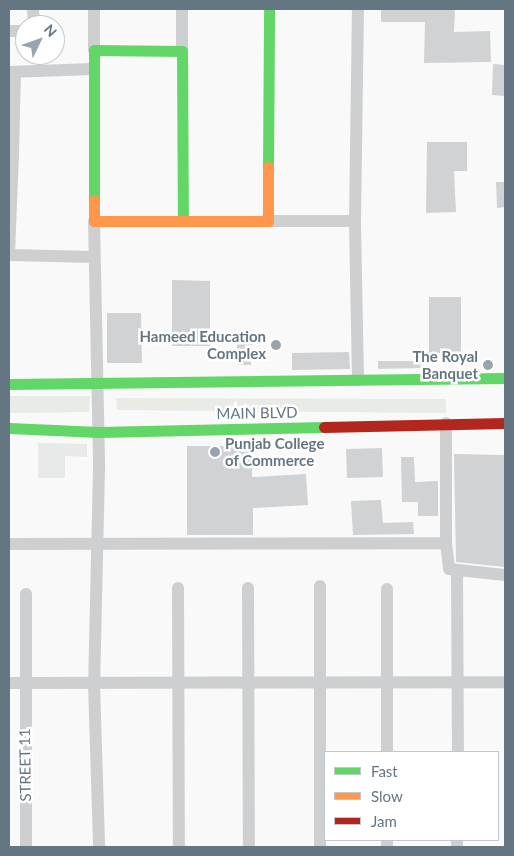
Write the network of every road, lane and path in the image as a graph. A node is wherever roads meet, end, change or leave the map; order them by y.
1 (94, 9) edge
2 (182, 9) edge
3 (269, 9) edge
4 (358, 9) edge
5 (94, 50) junction
6 (182, 51) junction
7 (93, 69) junction
8 (12, 72) edge
9 (11, 154) edge
10 (183, 220) junction
11 (268, 221) junction
12 (354, 221) junction
13 (94, 222) junction
14 (9, 255) edge
15 (94, 257) junction
16 (505, 378) edge
17 (358, 380) junction
18 (9, 384) edge
19 (97, 385) junction
20 (446, 423) junction
21 (505, 423) edge
22 (9, 428) edge
23 (99, 432) junction
24 (97, 543) junction
25 (446, 543) junction
26 (9, 544) edge
27 (457, 572) junction
28 (505, 575) edge
29 (320, 586) dead end
30 (178, 588) dead end
31 (248, 588) dead end
32 (387, 589) dead end
33 (26, 594) dead end
34 (505, 682) edge
35 (9, 683) edge
36 (24, 683) junction
37 (179, 683) junction
38 (248, 683) junction
39 (319, 683) junction
40 (387, 683) junction
41 (458, 683) junction
42 (94, 684) junction
43 (387, 751) edge
44 (458, 751) edge
45 (26, 847) edge
46 (99, 847) edge
47 (179, 847) edge
48 (249, 847) edge
49 (320, 847) edge

1 - 5 street
2 - 6 street
3 - 11 main road
4 - 12 street
5 - 6 main road
5 - 7 main road
6 - 10 main road
7 - 8 street
7 - 13 main road
8 - 9 street
9 - 14 street
10 - 11 main road
10 - 13 main road
11 - 12 street
12 - 17 street
13 - 15 street
14 - 15 street
15 - 19 street
16 - 17 main road, MAIN BLVD
17 - 19 main road, MAIN BLVD
18 - 19 main road, MAIN BLVD
19 - 23 street
20 - 21 main road, MAIN BLVD
20 - 23 main road, MAIN BLVD
20 - 25 street
22 - 23 main road, MAIN BLVD
23 - 24 street
24 - 25 street
24 - 26 street
24 - 42 street
25 - 27 street
27 - 28 street
27 - 41 street
29 - 39 street
30 - 37 street
31 - 38 street
32 - 40 street
33 - 36 street, STREET 11
34 - 41 street
35 - 36 street
36 - 42 street
36 - 45 street, STREET 11
37 - 38 street
37 - 42 street
37 - 47 street
38 - 39 street
38 - 48 street
39 - 40 street
39 - 49 street
40 - 41 street
40 - 43 street
41 - 44 street
42 - 46 street

